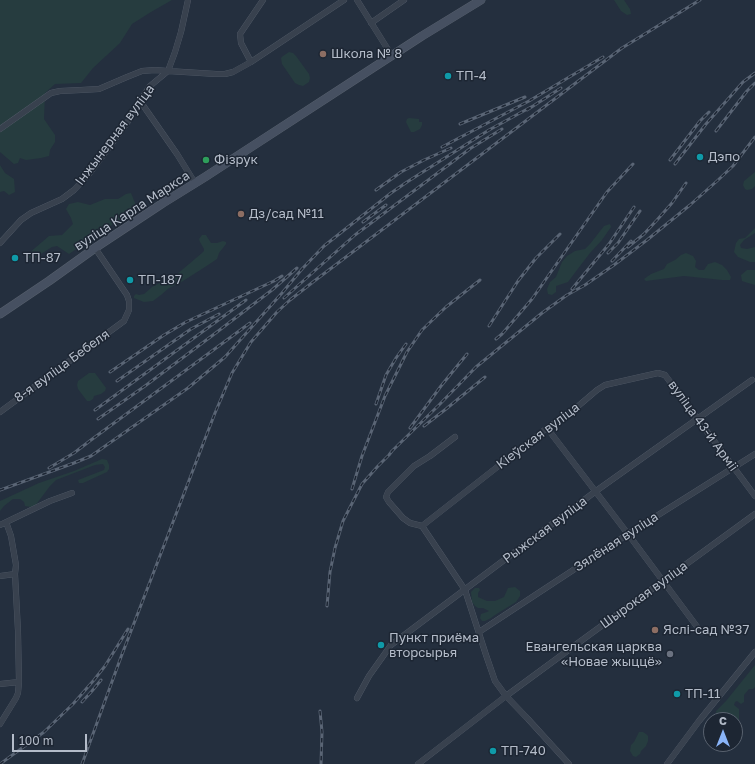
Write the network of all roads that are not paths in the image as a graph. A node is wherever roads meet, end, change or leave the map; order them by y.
1 (188, 0) edge
2 (263, 0) edge
3 (344, 0) edge
4 (357, 0) edge
5 (404, 0) edge
6 (481, 0) edge
7 (371, 23) junction
8 (392, 56) junction
9 (252, 62) junction
10 (168, 71) junction
11 (140, 101) junction
12 (0, 129) edge
13 (195, 183) junction
14 (0, 243) edge
15 (95, 248) junction
16 (0, 314) edge
17 (665, 375) joint
18 (752, 380) dead end
19 (0, 412) edge
20 (697, 419) junction
21 (547, 428) junction
22 (455, 437) dead end
23 (755, 454) edge
24 (733, 467) junction
25 (596, 491) junction
26 (72, 493) dead end
27 (755, 496) edge
28 (755, 514) edge
29 (6, 522) junction
30 (0, 525) edge
31 (422, 526) junction
32 (628, 534) junction
33 (15, 574) junction
34 (0, 576) edge
35 (663, 581) junction
36 (465, 590) junction
37 (479, 632) junction
38 (701, 632) dead end
39 (755, 652) edge
40 (19, 682) junction
41 (0, 684) edge
42 (506, 696) junction
43 (357, 698) dead end
44 (0, 724) edge
45 (418, 764) edge
46 (569, 764) edge
47 (667, 764) edge

1 - 10 street
2 - 9 street
3 - 9 street
4 - 7 street
5 - 7 street
6 - 8 main road, вуліца Карла Маркса
7 - 8 street
8 - 13 main road, вуліца Карла Маркса
9 - 10 street
10 - 11 street, Інжынерная вуліца
10 - 12 street
11 - 13 street
11 - 14 street, Інжынерная вуліца
13 - 15 main road, вуліца Карла Маркса
15 - 16 main road, вуліца Карла Маркса
15 - 19 street, 8-я вуліца Бебеля
17 - 20 street, вуліца 43-й Арміі
17 - 21 street, Кіеўская вуліца
18 - 20 street, Рыжская вуліца
20 - 24 street, вуліца 43-й Арміі
20 - 25 street, Рыжская вуліца
21 - 25 street
21 - 31 street, Кіеўская вуліца
22 - 31 street
23 - 24 street, Зялёная вуліца
24 - 27 street, вуліца 43-й Арміі
24 - 32 street, Зялёная вуліца
25 - 32 street
25 - 36 street, Рыжская вуліца
26 - 29 street
28 - 35 street, Шырокая вуліца
29 - 30 street
29 - 33 street
31 - 36 street
32 - 35 street
32 - 37 street, Зялёная вуліца
33 - 34 street
33 - 40 street
35 - 38 street
35 - 42 street, Шырокая вуліца
36 - 37 street
36 - 43 street, Рыжская вуліца
37 - 42 street
39 - 47 street
40 - 41 street
40 - 44 street
42 - 45 street, Шырокая вуліца
42 - 46 street

